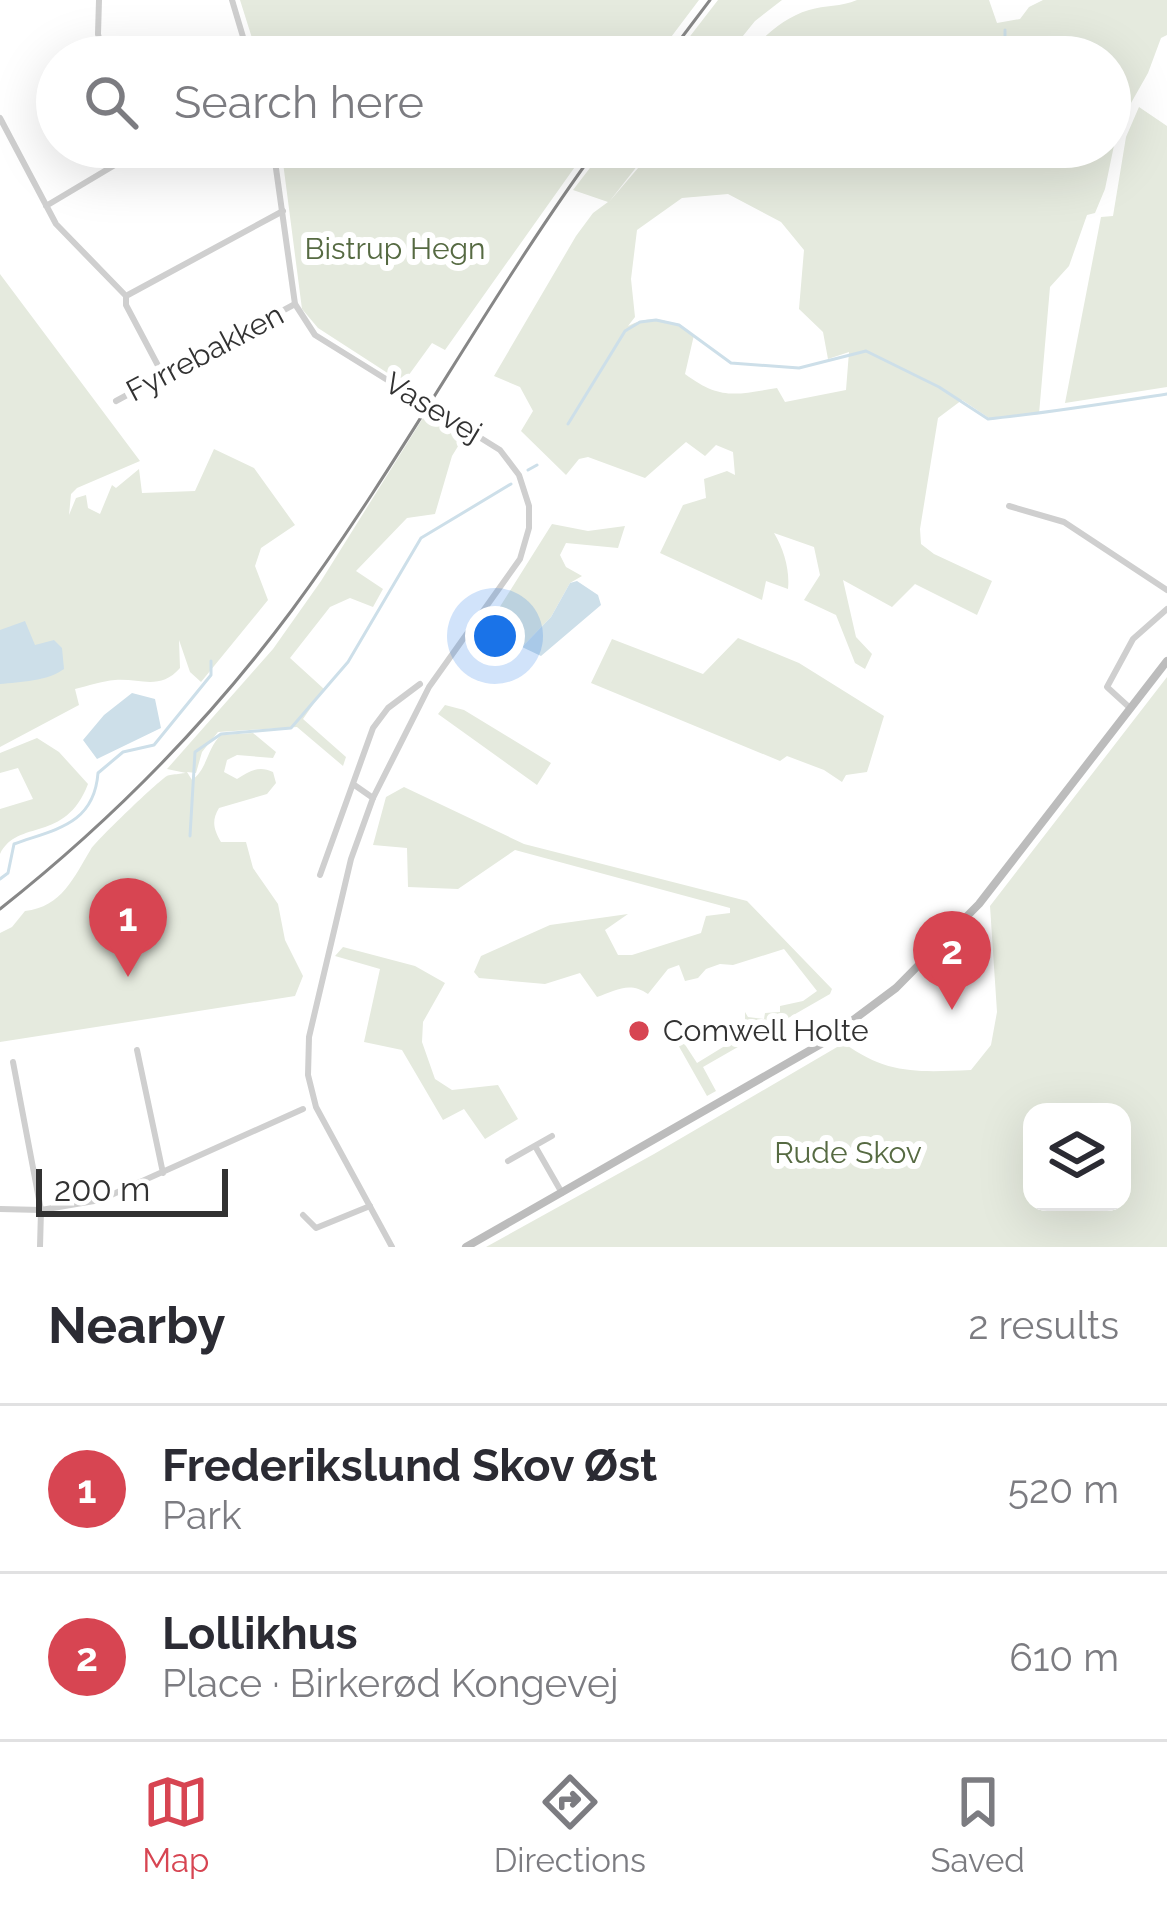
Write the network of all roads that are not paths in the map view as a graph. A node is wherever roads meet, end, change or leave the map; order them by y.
1 (99, 0) edge
2 (232, 0) edge
3 (98, 36) edge
4 (243, 36) edge
5 (0, 118) edge
6 (110, 168) edge
7 (276, 168) edge
8 (46, 206) junction
9 (283, 212) junction
10 (126, 296) junction
11 (295, 304) junction
12 (164, 375) junction
13 (116, 401) dead end
14 (1009, 506) dead end
15 (1167, 590) edge
16 (1167, 609) edge
17 (1167, 661) edge
18 (420, 684) dead end
19 (1130, 707) junction
20 (353, 784) junction
21 (373, 798) junction
22 (320, 875) dead end
23 (137, 1049) dead end
24 (13, 1062) dead end
25 (303, 1108) dead end
26 (552, 1136) dead end
27 (535, 1146) junction
28 (508, 1161) dead end
29 (163, 1173) junction
30 (562, 1193) junction
31 (370, 1206) junction
32 (0, 1209) edge
33 (41, 1210) junction
34 (303, 1215) dead end
35 (40, 1247) edge
36 (392, 1247) edge
37 (466, 1247) edge

1 - 3 street
2 - 4 street
5 - 8 street
6 - 8 street
7 - 9 street
8 - 10 street
9 - 10 street
9 - 11 street
10 - 12 street
11 - 12 street, Fyrrebakken
11 - 21 street, Vasevej
12 - 13 street, Fyrrebakken
14 - 15 street
16 - 19 street
17 - 19 main road
18 - 20 street
19 - 30 main road
20 - 21 street
20 - 22 street
21 - 31 street, Vasevej
23 - 29 street
24 - 33 street
25 - 29 street
26 - 27 street
27 - 28 street
27 - 30 street
29 - 33 street
30 - 37 main road
31 - 34 street
31 - 36 street, Vasevej
32 - 33 street
33 - 35 street

